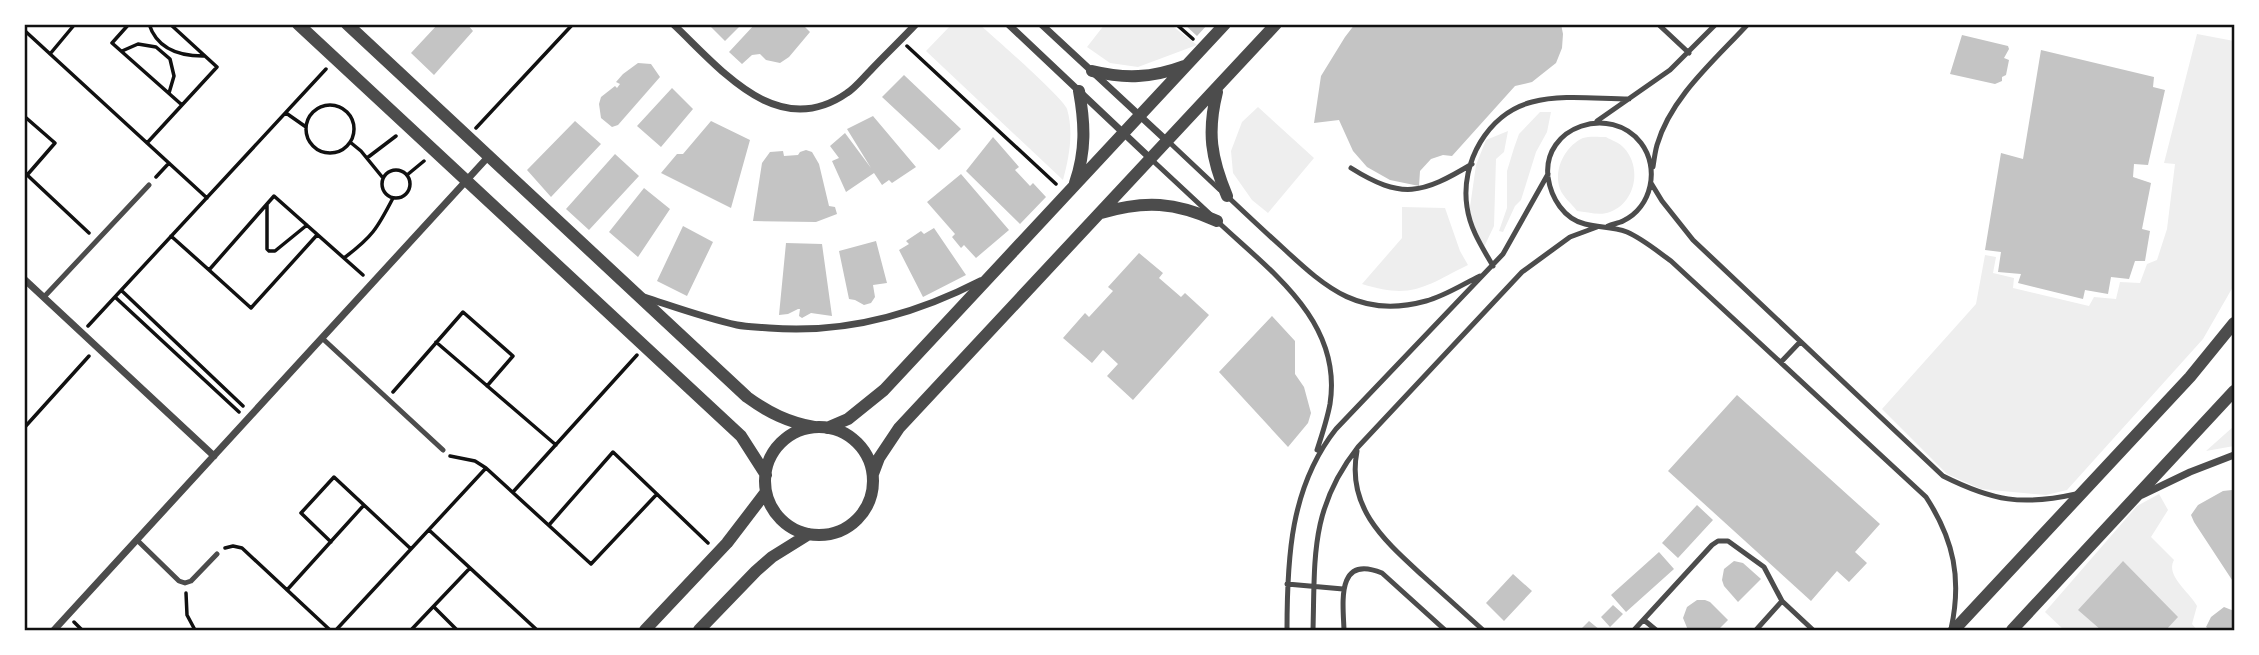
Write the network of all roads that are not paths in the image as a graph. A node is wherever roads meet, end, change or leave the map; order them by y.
1 (298, 24) edge
2 (347, 24) edge
3 (673, 24) edge
4 (916, 24) edge
5 (1008, 24) edge
6 (1041, 24) edge
7 (1225, 24) edge
8 (1276, 24) edge
9 (1658, 24) edge
10 (1716, 24) edge
11 (1748, 24) edge
12 (1689, 54) junction
13 (1188, 64) junction
14 (1091, 71) junction
15 (1218, 88) junction
16 (1079, 91) junction
17 (1629, 99) junction
18 (1140, 116) junction
19 (1596, 122) junction
20 (1124, 133) junction
21 (1168, 141) junction
22 (488, 157) junction
23 (1151, 159) junction
24 (1472, 164) junction
25 (1351, 168) dead end
26 (1548, 174) junction
27 (1651, 180) junction
28 (467, 181) junction
29 (149, 185) road end
30 (1070, 191) junction
31 (1227, 196) junction
32 (1101, 213) junction
33 (1217, 220) junction
34 (1598, 226) junction
35 (1608, 226) junction
36 (1493, 266) junction
37 (1486, 273) junction
38 (990, 276) junction
39 (24, 279) edge
40 (638, 296) junction
41 (44, 297) junction
42 (2235, 323) edge
43 (322, 338) junction
44 (1800, 342) junction
45 (1781, 362) junction
46 (2233, 394) edge
47 (820, 427) junction
48 (1358, 447) junction
49 (443, 450) road end
50 (2235, 455) edge
51 (214, 456) junction
52 (1313, 462) junction
53 (873, 474) junction
54 (766, 475) junction
55 (766, 492) junction
56 (2083, 492) junction
57 (2135, 498) junction
58 (809, 534) junction
59 (137, 540) junction
60 (217, 554) road end
61 (1287, 584) junction
62 (1314, 587) junction
63 (1343, 589) junction
64 (1782, 601) junction
65 (1644, 620) junction
66 (54, 631) edge
67 (645, 631) edge
68 (699, 631) edge
69 (1287, 631) edge
70 (1313, 631) edge
71 (1344, 631) edge
72 (1445, 631) edge
73 (1483, 631) edge
74 (1634, 631) edge
75 (1656, 631) edge
76 (1756, 631) edge
77 (1813, 631) edge
78 (1952, 631) edge
79 (2012, 631) edge

1 - 28 street
2 - 22 street
3 - 4 street
5 - 16 street
6 - 14 street
7 - 13 street
8 - 15 street
9 - 12 lane
10 - 12 lane
11 - 27 lane
12 - 17 lane
13 - 14 street
13 - 18 street
14 - 18 street
15 - 21 street
15 - 31 street
16 - 20 street
16 - 30 street
17 - 19 lane
17 - 24 lane
18 - 20 street
18 - 21 street
19 - 26 lane
19 - 27 lane
20 - 23 street
20 - 30 street
21 - 23 street
21 - 31 lane
22 - 28 street
22 - 40 street
23 - 32 street
23 - 33 lane
24 - 25 lane
24 - 36 lane
26 - 34 lane
26 - 36 lane
27 - 35 lane
27 - 44 lane
28 - 43 street
28 - 54 street
29 - 41 lane
30 - 38 street
31 - 37 lane
32 - 33 street
32 - 53 street
33 - 52 lane
34 - 35 lane
34 - 48 lane
35 - 45 lane
36 - 37 lane
37 - 52 lane
38 - 40 street
38 - 47 street
39 - 41 street
40 - 47 street
41 - 51 street
42 - 56 street
43 - 49 lane
43 - 51 street
44 - 45 lane
44 - 56 lane
45 - 78 lane
46 - 57 street
47 - 53 street
47 - 54 street
48 - 62 lane
48 - 73 lane
50 - 57 street
51 - 59 street
52 - 61 lane
53 - 58 street
54 - 55 street
55 - 58 street
55 - 67 street
56 - 78 street
57 - 79 street
58 - 68 street
59 - 60 lane
59 - 66 street
61 - 62 lane
61 - 69 lane
62 - 63 lane
62 - 70 lane
63 - 71 lane
63 - 72 lane
64 - 65 lane
64 - 76 lane
64 - 77 lane
65 - 74 lane
65 - 75 lane

